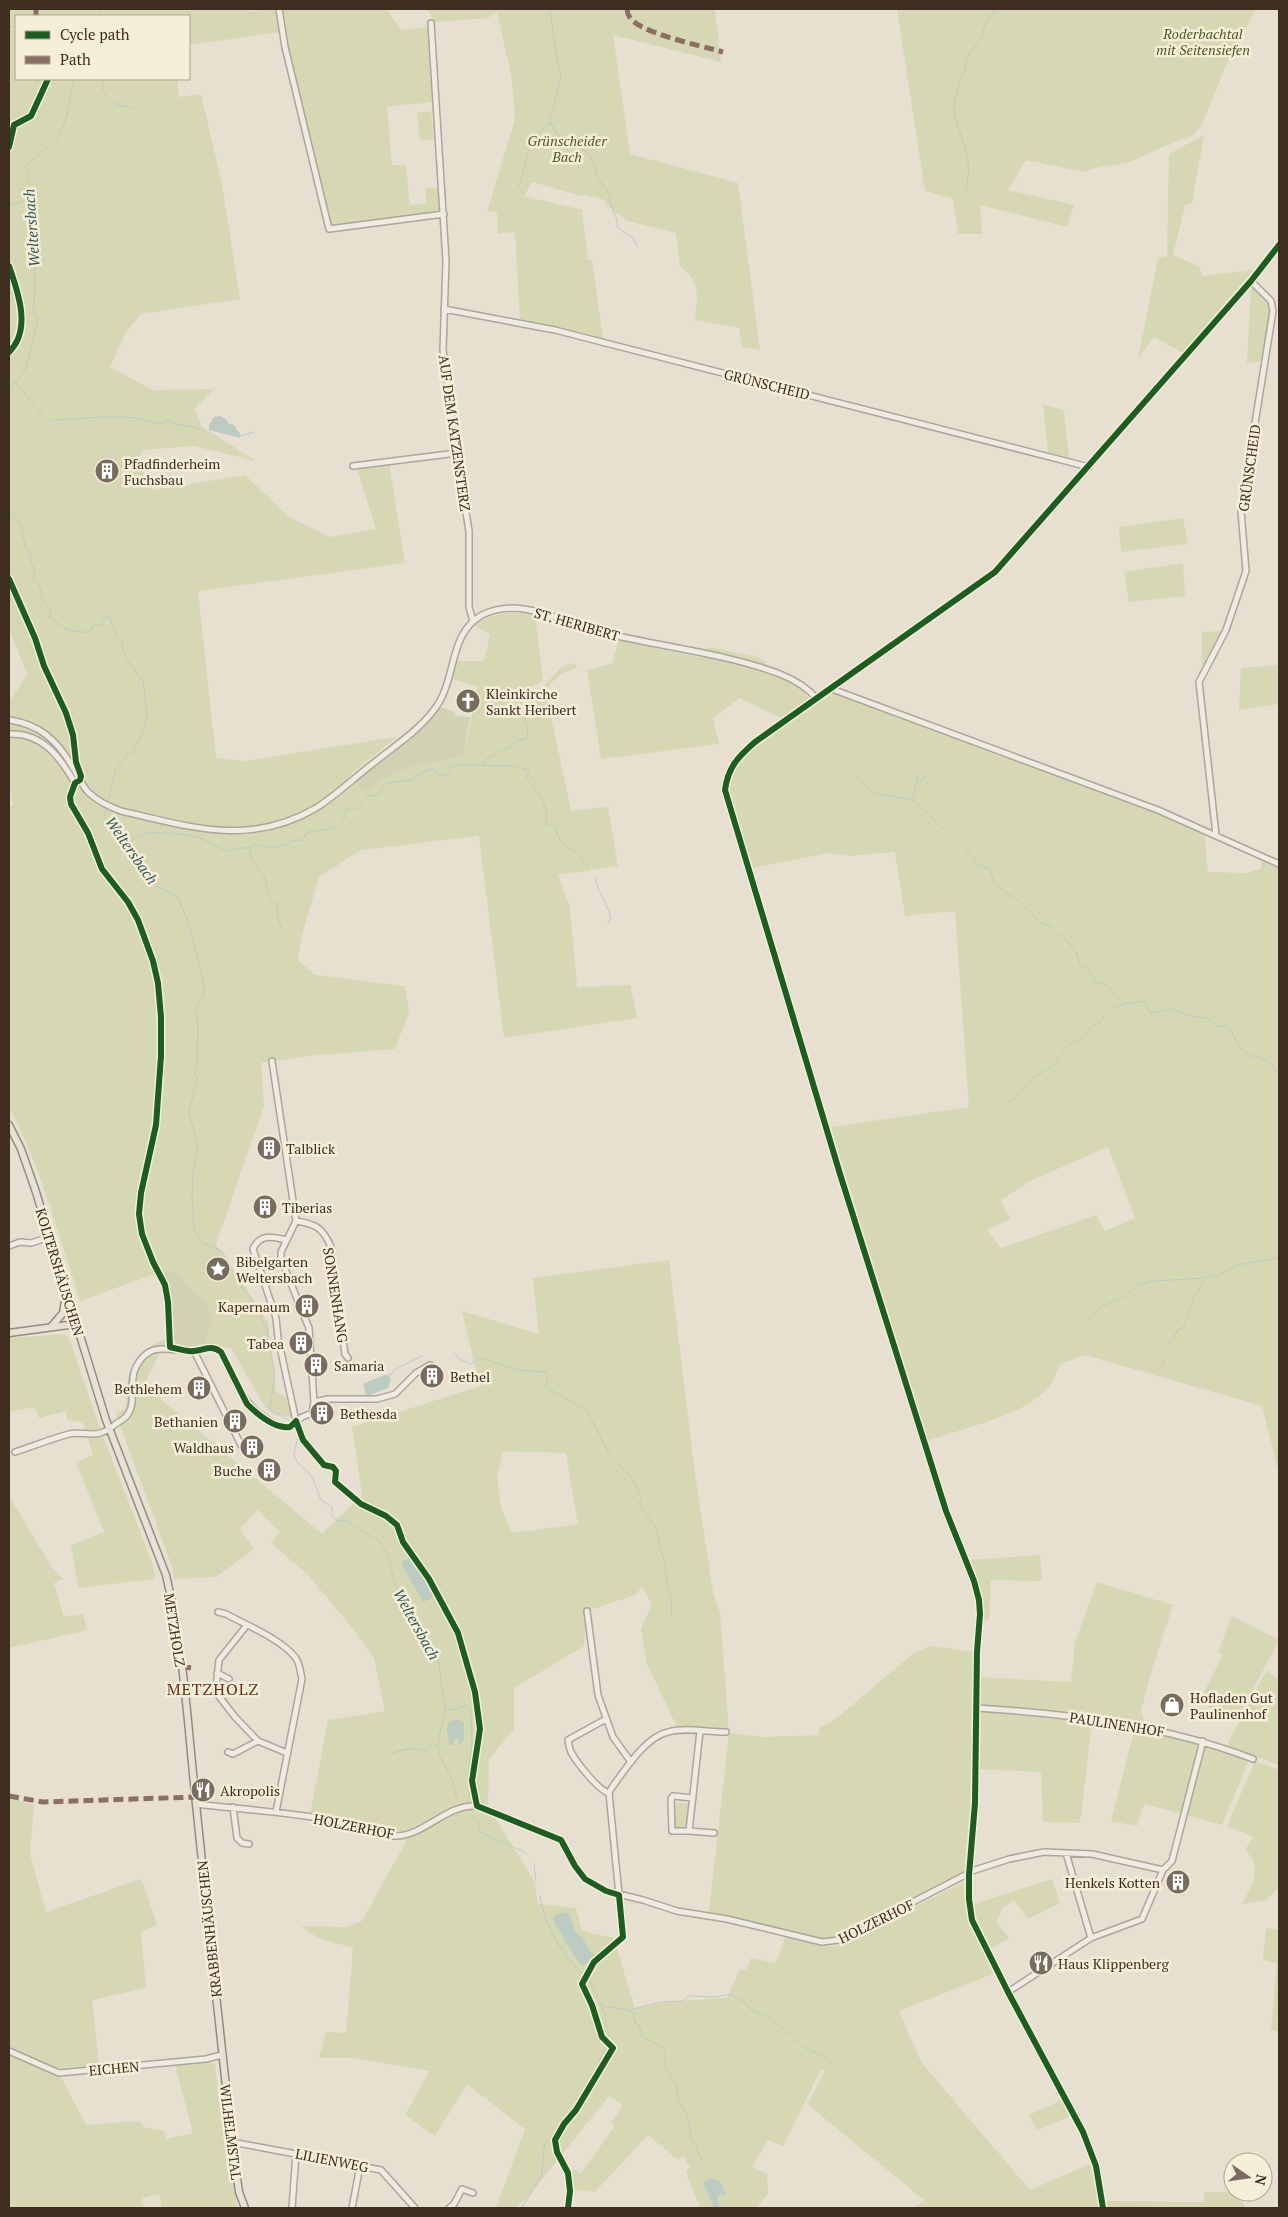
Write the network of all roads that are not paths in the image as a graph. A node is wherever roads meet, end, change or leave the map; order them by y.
1 (279, 9) edge
2 (431, 23) dead end
3 (444, 214) junction
4 (1279, 245) edge
5 (1251, 281) junction
6 (444, 309) junction
7 (457, 453) junction
8 (354, 466) dead end
9 (1089, 467) junction
10 (473, 621) junction
11 (832, 689) junction
12 (816, 699) junction
13 (9, 720) edge
14 (9, 734) edge
15 (80, 780) junction
16 (1216, 835) junction
17 (1279, 864) edge
18 (272, 1061) dead end
19 (9, 1125) edge
20 (296, 1221) junction
21 (50, 1237) junction
22 (286, 1240) junction
23 (9, 1246) edge
24 (66, 1293) junction
25 (76, 1324) junction
26 (50, 1328) junction
27 (9, 1333) edge
28 (194, 1351) junction
29 (348, 1358) dead end
30 (430, 1365) dead end
31 (314, 1402) junction
32 (296, 1421) junction
33 (109, 1428) junction
34 (241, 1445) dead end
35 (14, 1452) dead end
36 (587, 1611) dead end
37 (218, 1612) dead end
38 (247, 1625) junction
39 (218, 1673) junction
40 (229, 1679) dead end
41 (977, 1708) junction
42 (606, 1718) junction
43 (700, 1731) junction
44 (726, 1732) dead end
45 (258, 1741) junction
46 (1203, 1741) junction
47 (228, 1752) dead end
48 (287, 1753) junction
49 (1253, 1758) dead end
50 (631, 1762) junction
51 (610, 1793) junction
52 (692, 1798) junction
53 (196, 1804) junction
54 (233, 1807) junction
55 (276, 1812) junction
56 (689, 1831) junction
57 (714, 1833) dead end
58 (248, 1844) dead end
59 (1066, 1853) junction
60 (1163, 1870) junction
61 (969, 1875) junction
62 (619, 1895) junction
63 (1091, 1938) junction
64 (1008, 1992) junction
65 (9, 2051) edge
66 (222, 2055) junction
67 (232, 2142) junction
68 (296, 2153) junction
69 (360, 2166) junction
70 (473, 2193) dead end
71 (244, 2208) edge
72 (292, 2208) edge
73 (352, 2208) edge
74 (414, 2208) edge
75 (449, 2208) edge
76 (1102, 2208) edge

1 - 3 street
2 - 3 street, AUF DEM KATZENSTERZ
3 - 6 street, AUF DEM KATZENSTERZ
4 - 5 street
5 - 9 street
5 - 16 street, GRÜNSCHEID
6 - 7 street, AUF DEM KATZENSTERZ
6 - 9 street, GRÜNSCHEID
7 - 8 street
7 - 10 street, AUF DEM KATZENSTERZ
9 - 11 street
10 - 12 street, ST. HERIBERT
10 - 15 street, ST. HERIBERT
11 - 12 street
11 - 16 street
12 - 41 street
13 - 15 street
14 - 15 street
16 - 17 street
18 - 20 street
19 - 21 main road, KOLTERSHÄUSCHEN
20 - 22 street
20 - 29 street, SONNENHANG
21 - 23 street
21 - 24 main road, KOLTERSHÄUSCHEN
22 - 31 street
22 - 32 street
24 - 25 main road, KOLTERSHÄUSCHEN
24 - 26 main road
25 - 26 main road
25 - 33 main road, KOLTERSHÄUSCHEN
26 - 27 main road
28 - 32 street
28 - 33 street
28 - 34 street
30 - 31 street
31 - 32 street
33 - 35 street
33 - 53 main road, METZHOLZ
36 - 42 street
37 - 38 street
38 - 39 street
38 - 48 street
39 - 40 street
39 - 45 street
41 - 46 street, PAULINENHOF
41 - 61 street
42 - 50 street
42 - 51 street
43 - 44 street
43 - 50 street
43 - 52 street
45 - 47 street
45 - 48 street
46 - 49 street, PAULINENHOF
46 - 60 street
48 - 55 street
50 - 51 street
51 - 62 street
52 - 56 street
52 - 56 street
53 - 54 street, HOLZERHOF
53 - 66 main road, KRABBENHÄUSCHEN
54 - 55 street, HOLZERHOF
54 - 58 street
55 - 62 street, HOLZERHOF
56 - 57 street
59 - 60 street, HOLZERHOF
59 - 61 street, HOLZERHOF
59 - 63 street
60 - 63 street
61 - 62 street, HOLZERHOF
61 - 64 street
63 - 64 street
64 - 76 street
65 - 66 street, EICHEN
66 - 67 main road, WILHELMSTAL
67 - 68 street, LILIENWEG
67 - 71 main road, WILHELMSTAL
68 - 69 street, LILIENWEG
68 - 72 street
69 - 73 street
69 - 74 street, LILIENWEG
70 - 75 street

